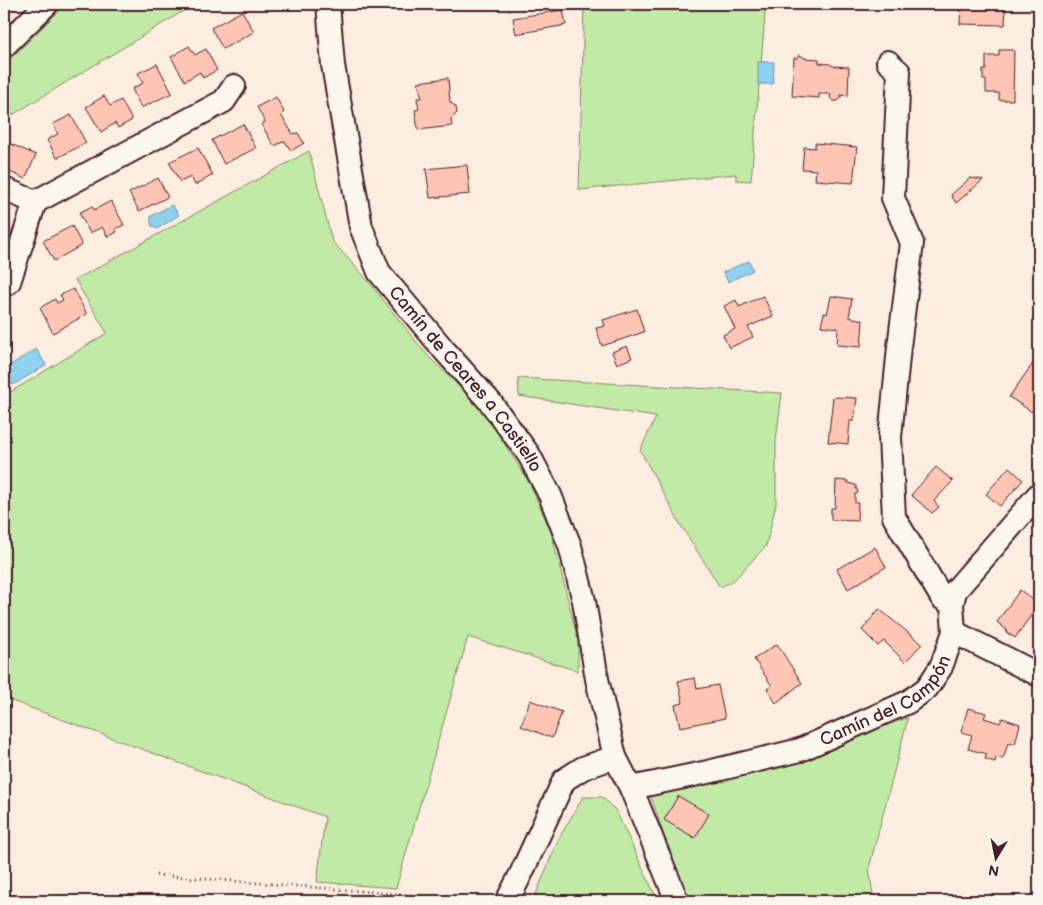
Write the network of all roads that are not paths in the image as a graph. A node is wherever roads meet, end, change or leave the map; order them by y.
1 (47, 4) edge
2 (328, 4) edge
3 (4, 46) edge
4 (888, 62) dead end
5 (234, 86) dead end
6 (4, 189) edge
7 (35, 202) junction
8 (4, 285) edge
9 (1039, 494) edge
10 (952, 604) junction
11 (954, 632) junction
12 (1039, 675) edge
13 (615, 757) junction
14 (631, 788) junction
15 (507, 901) edge
16 (677, 901) edge

1 - 3 street
2 - 13 street, Camín de Ceares a Castiello
4 - 10 street
5 - 7 street
6 - 7 street
7 - 8 street
9 - 10 street
10 - 11 street, Camín del Campón
11 - 12 street
11 - 14 street, Camín del Campón
13 - 14 street, Camín de Ceares a Castiello
13 - 15 street
14 - 16 street, Camín de Ceares a Castiello

